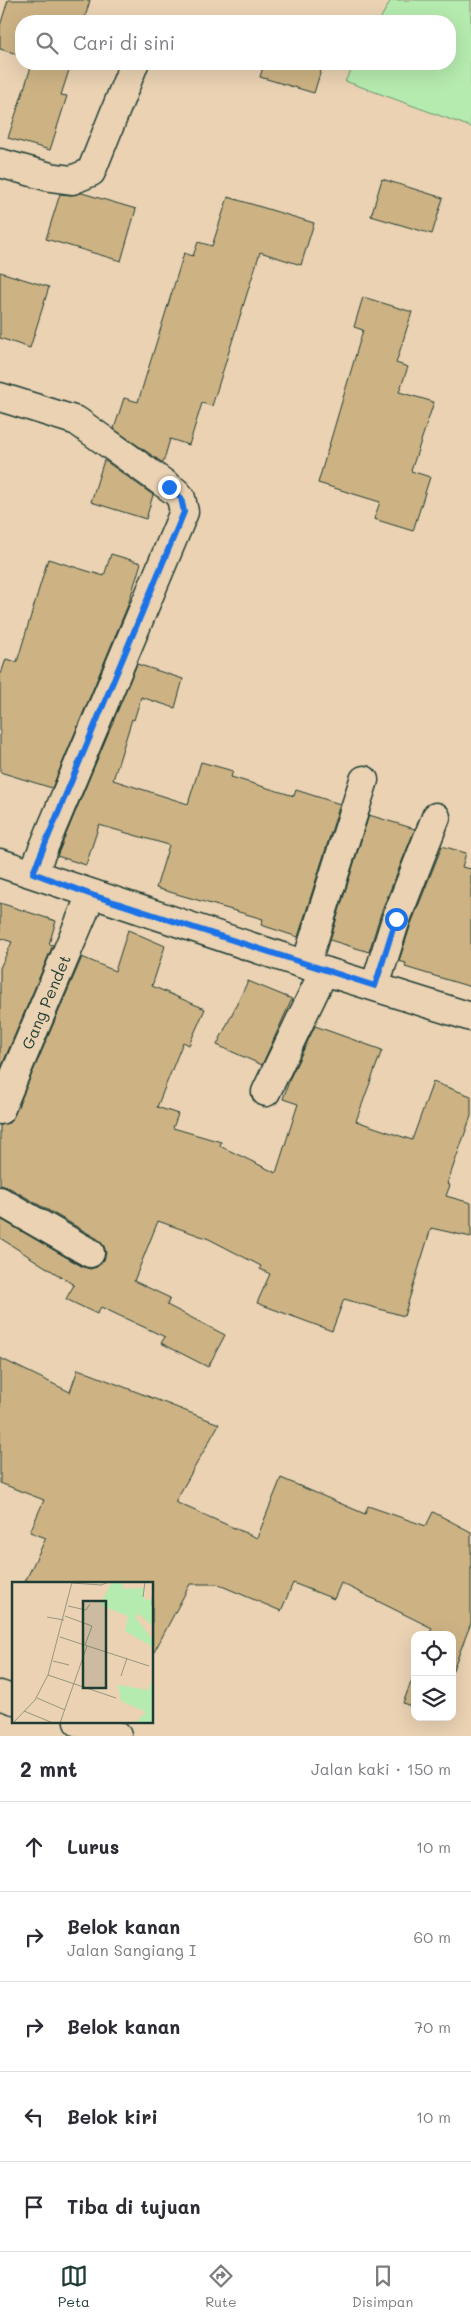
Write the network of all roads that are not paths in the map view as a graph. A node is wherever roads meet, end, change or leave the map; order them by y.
1 (132, 70) edge
2 (0, 164) edge
3 (0, 398) edge
4 (364, 780) dead end
5 (436, 818) dead end
6 (0, 863) edge
7 (33, 873) junction
8 (92, 895) junction
9 (315, 967) junction
10 (375, 986) junction
11 (471, 1017) edge
12 (266, 1092) dead end
13 (0, 1110) edge
14 (0, 1201) edge
15 (90, 1253) dead end
16 (0, 1695) edge
17 (12, 1699) edge
18 (84, 1724) edge
19 (117, 1736) edge

1 - 2 street
3 - 7 street
4 - 9 street
5 - 10 street
6 - 7 street
7 - 8 street
8 - 9 street
8 - 13 street, Gang Pendet
9 - 10 street
9 - 12 street
10 - 11 street
14 - 15 street
16 - 17 street
18 - 19 street

